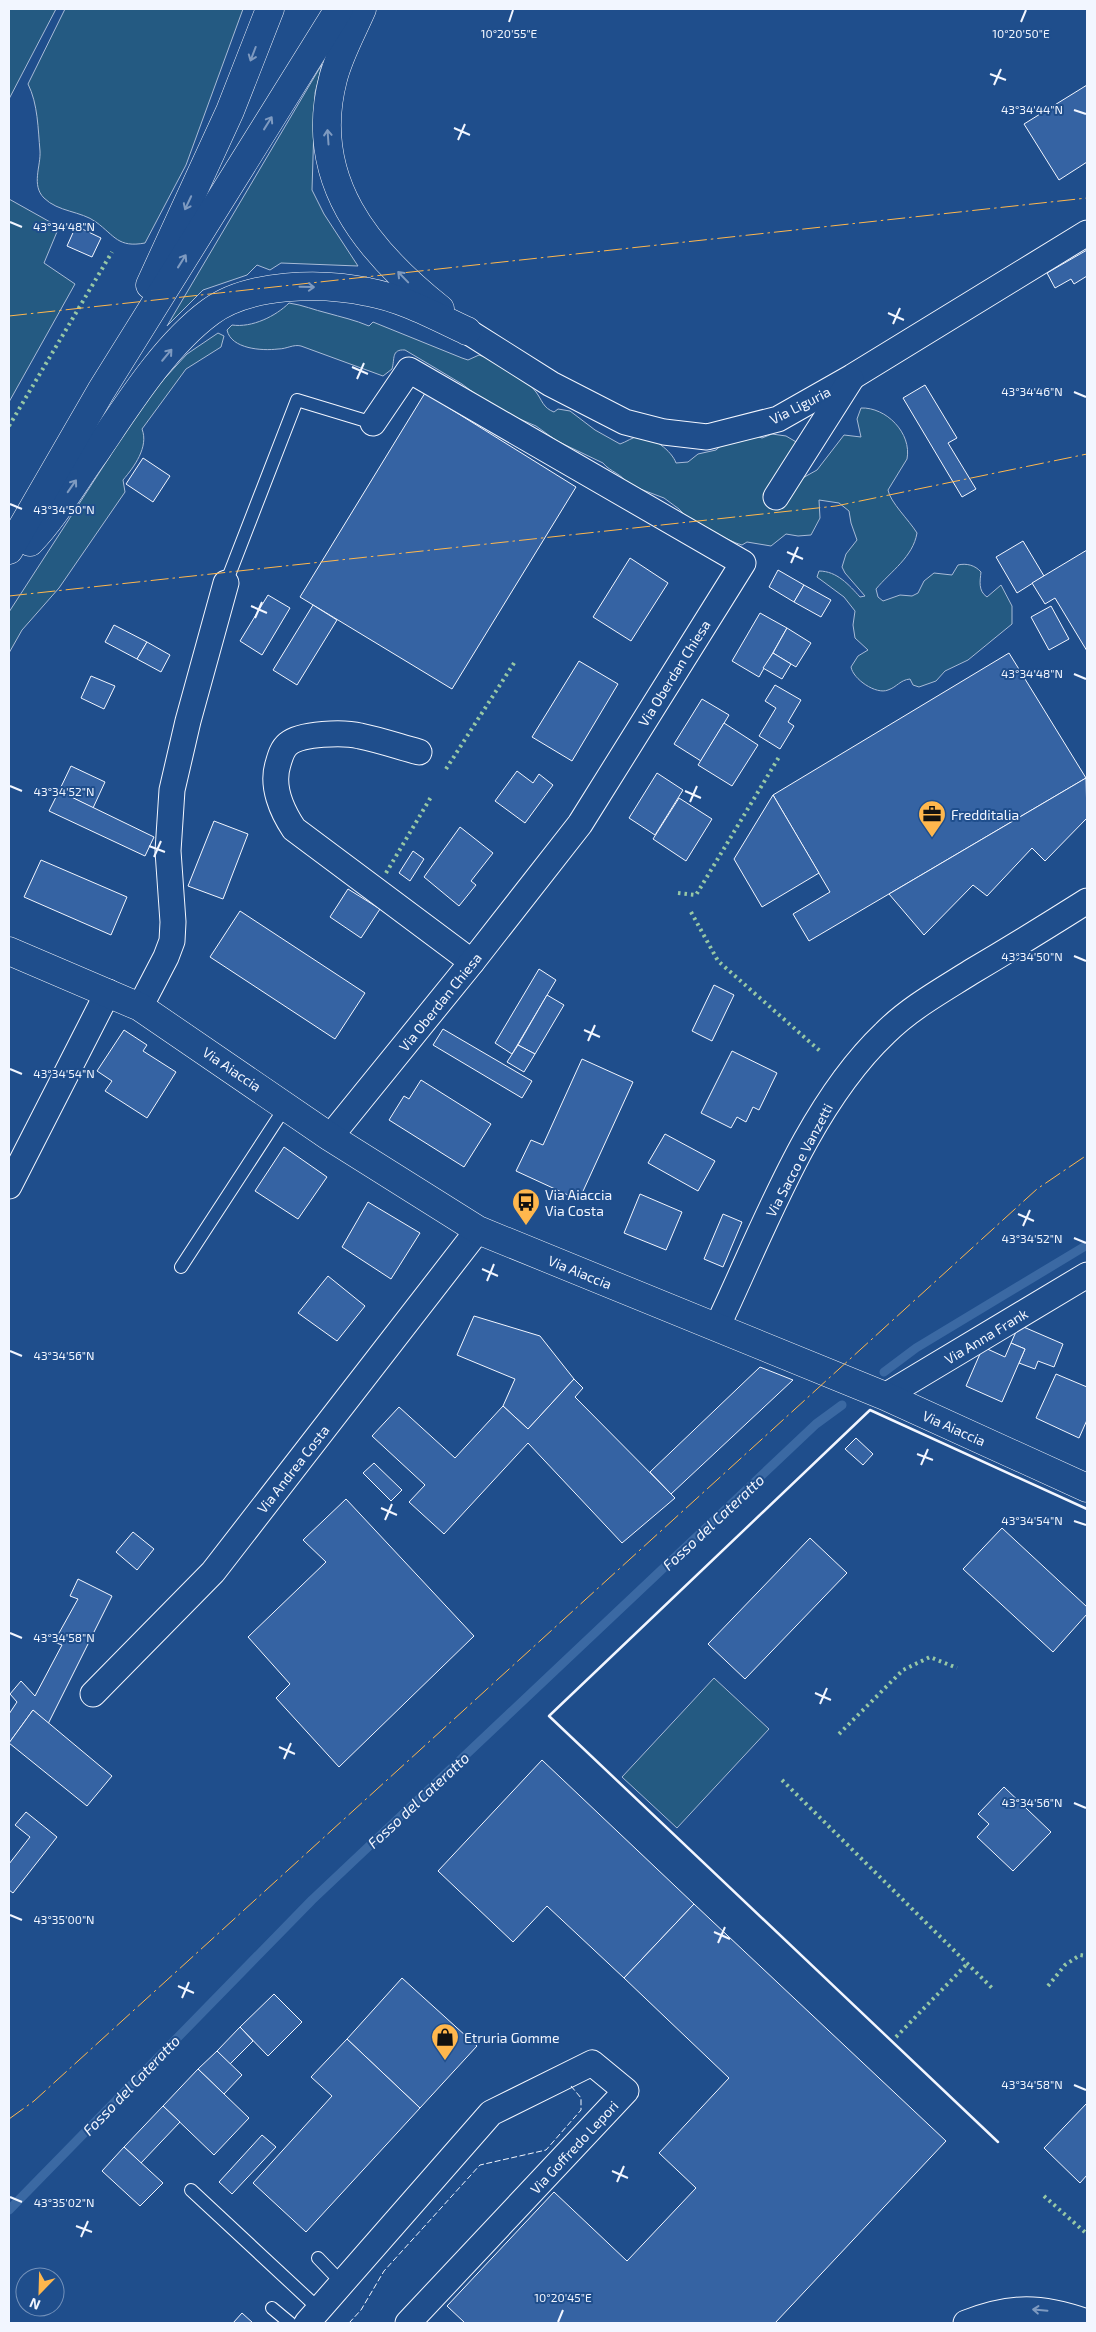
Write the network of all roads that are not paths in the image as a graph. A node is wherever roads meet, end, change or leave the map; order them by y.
1 (270, 9) edge
2 (339, 9) edge
3 (362, 9) edge
4 (1087, 233) edge
5 (467, 331) junction
6 (852, 377) junction
7 (101, 391) junction
8 (373, 423) joint
9 (776, 497) dead end
10 (9, 550) edge
11 (9, 565) edge
12 (226, 583) joint
13 (419, 752) dead end
14 (1087, 901) edge
15 (9, 950) edge
16 (472, 962) junction
17 (108, 992) junction
18 (140, 1007) junction
19 (286, 1106) junction
20 (330, 1137) junction
21 (9, 1186) edge
22 (478, 1230) junction
23 (181, 1267) dead end
24 (1087, 1275) edge
25 (717, 1327) junction
26 (885, 1396) junction
27 (1087, 1488) edge
28 (93, 1694) dead end
29 (191, 2190) dead end
30 (318, 2258) dead end
31 (342, 2283) junction
32 (272, 2308) dead end
33 (313, 2316) edge
34 (1087, 2322) edge
35 (290, 2323) edge
36 (408, 2323) edge
37 (966, 2323) edge

1 -> 7 main road
7 -> 2 main road
5 -> 3 main road
4 - 6 street, Via Liguria
5 - 6 street, Via Liguria
11 -> 5 main road
6 - 9 street
7 - 10 main road
8 - 12 lane
8 - 16 street, Via Oberdan Chiesa
12 - 18 street
13 - 16 street
14 - 25 street, Via Sacco e Vanzetti
15 - 17 main road, Via Aiaccia
16 - 20 street, Via Oberdan Chiesa
17 - 18 main road, Via Aiaccia
17 - 21 street
18 - 19 main road, Via Aiaccia
19 - 20 main road, Via Aiaccia
19 - 23 lane
20 - 22 main road, Via Aiaccia
22 - 25 main road, Via Aiaccia
22 - 28 street, Via Andrea Costa
24 - 26 street, Via Anna Frank
25 - 26 main road, Via Aiaccia
26 - 27 main road, Via Aiaccia
29 - 33 lane
30 - 31 lane
31 - 33 street, Via Goffredo Lepori
31 - 36 street, Via Goffredo Lepori
32 - 35 lane
34 -> 37 street

